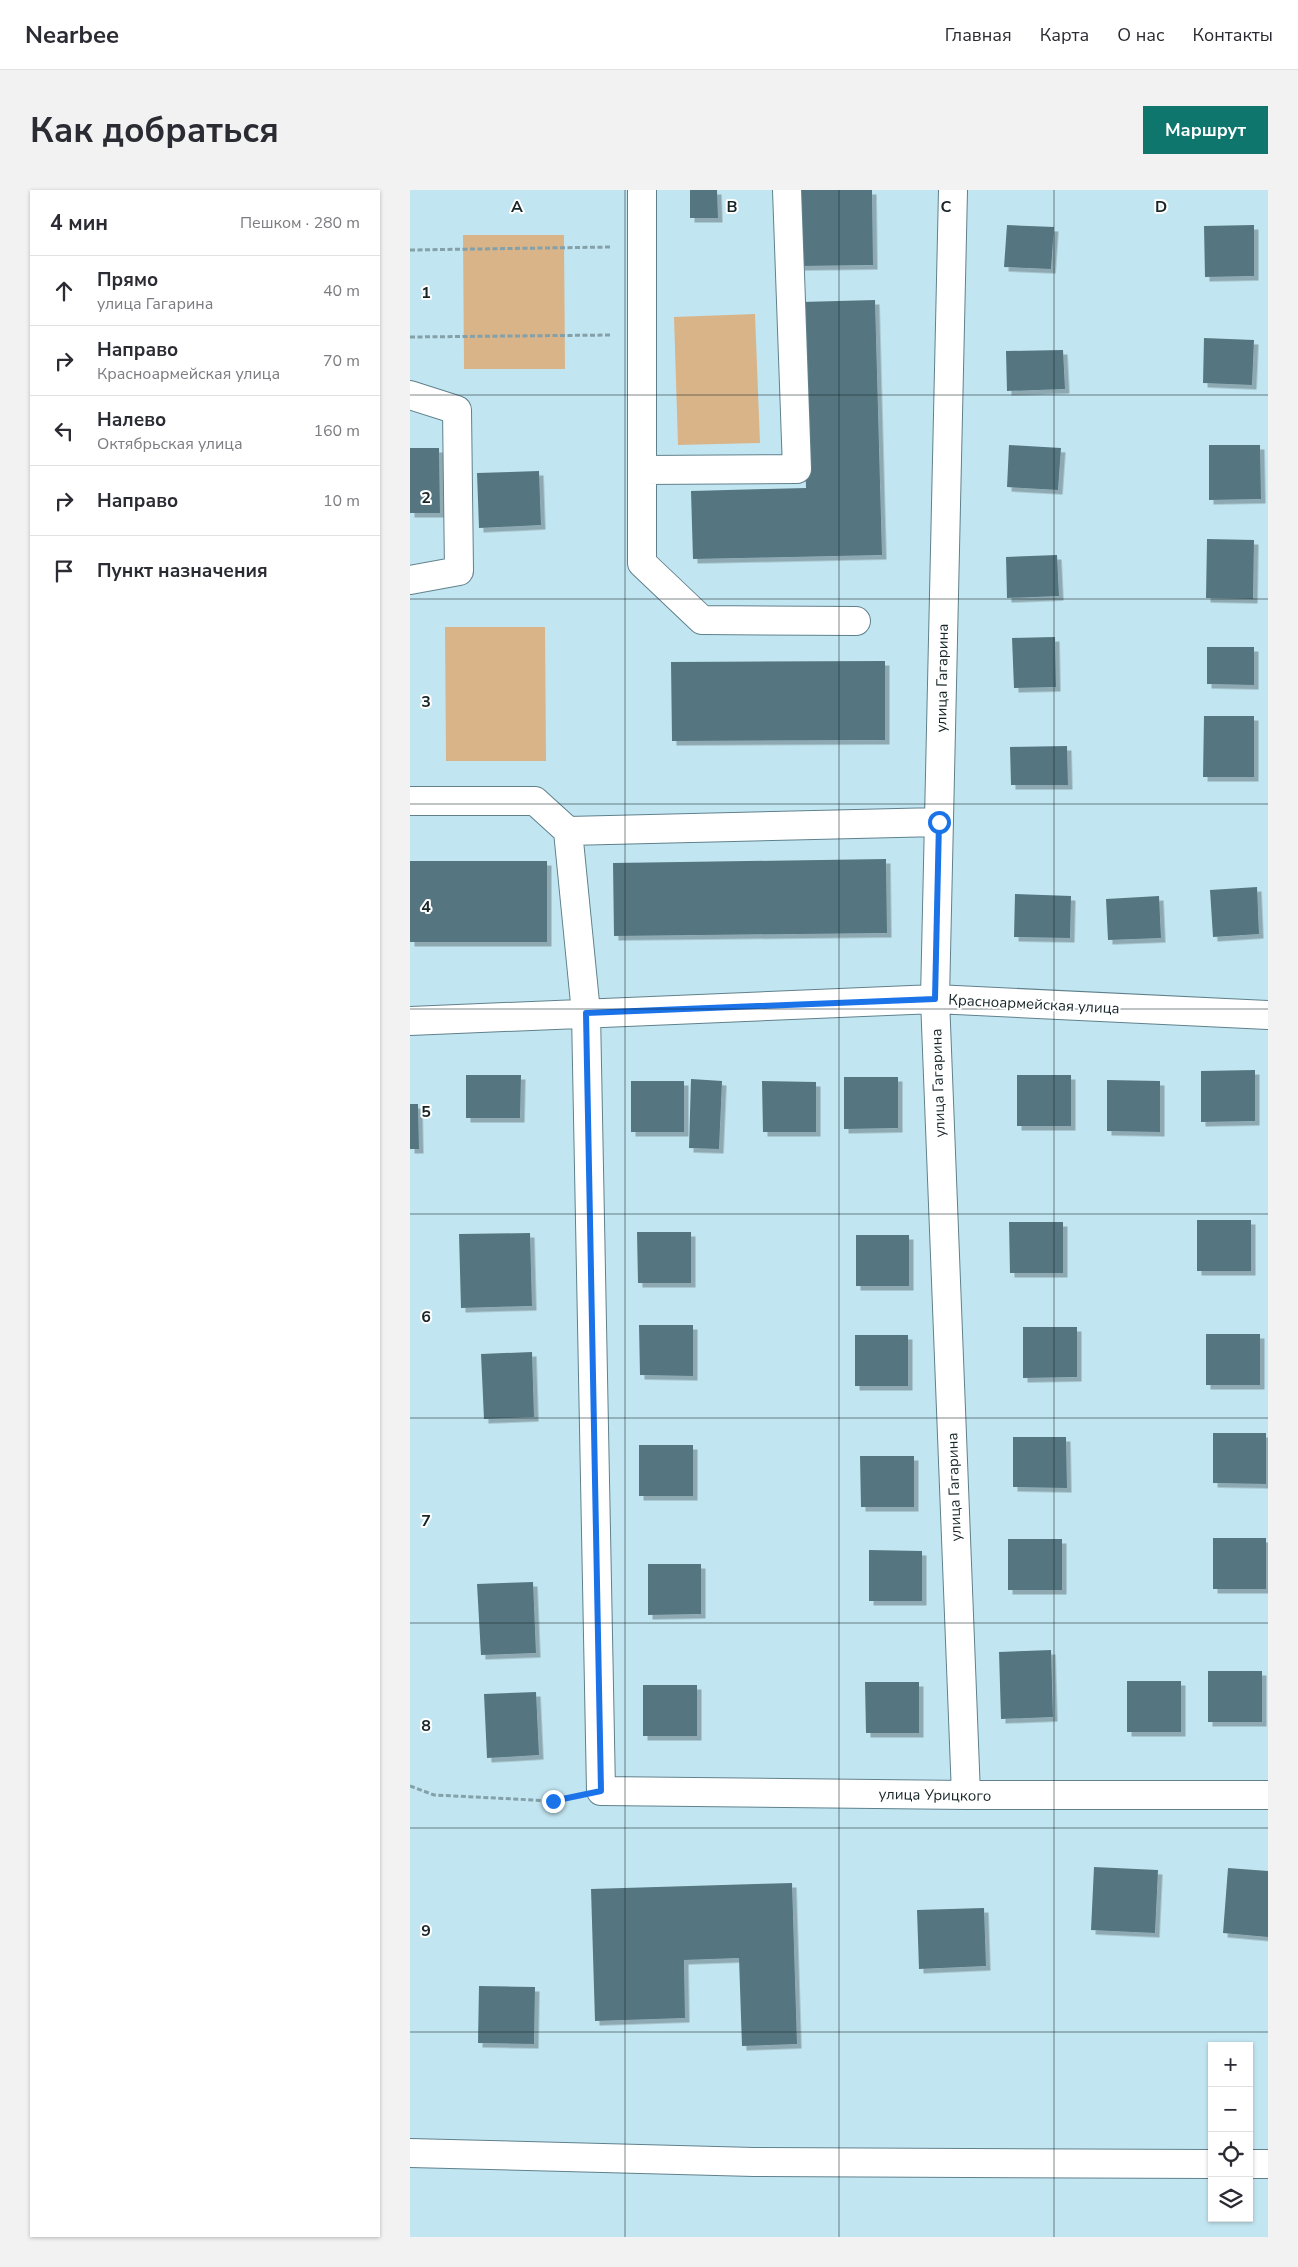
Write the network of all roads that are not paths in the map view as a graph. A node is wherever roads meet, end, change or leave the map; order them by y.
1 (642, 190) edge
2 (787, 190) edge
3 (953, 190) edge
4 (410, 395) edge
5 (642, 470) junction
6 (410, 580) edge
7 (856, 621) dead end
8 (410, 802) edge
9 (939, 822) junction
10 (568, 831) junction
11 (935, 999) junction
12 (586, 1013) junction
13 (1268, 1015) edge
14 (410, 1021) edge
15 (966, 1795) junction
16 (1268, 1795) edge
17 (410, 2153) edge
18 (1208, 2164) edge
19 (1253, 2164) edge
20 (1268, 2164) edge

1 - 5 street
2 - 5 street
3 - 9 street, улица Гагарина
4 - 6 street
5 - 7 street
8 - 10 street
9 - 10 street
9 - 11 street, улица Гагарина
10 - 12 street
11 - 12 street, Красноармейская улица
11 - 13 street, Красноармейская улица
11 - 15 street, улица Гагарина
12 - 14 street, Красноармейская улица
12 - 15 street, улица Урицкого
15 - 16 street, улица Урицкого
17 - 18 street
19 - 20 street

